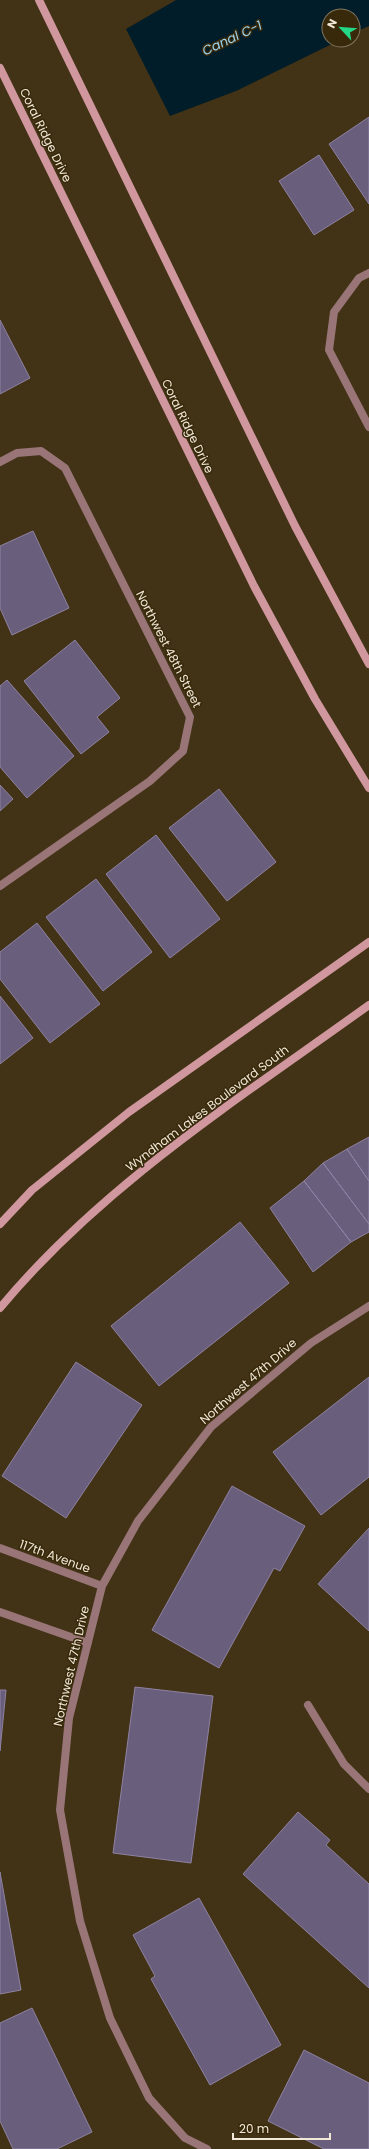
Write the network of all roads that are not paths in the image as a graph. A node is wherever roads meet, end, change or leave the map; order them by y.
1 (39, 0) edge
2 (0, 68) edge
3 (369, 273) edge
4 (369, 427) edge
5 (0, 462) edge
6 (369, 664) edge
7 (369, 788) edge
8 (0, 886) edge
9 (369, 942) edge
10 (369, 1005) edge
11 (0, 1224) edge
12 (369, 1306) edge
13 (0, 1308) edge
14 (0, 1548) edge
15 (102, 1586) junction
16 (0, 1612) edge
17 (88, 1643) junction
18 (308, 1705) dead end
19 (369, 1789) edge
20 (207, 2149) edge

1 - 6 main road
2 - 7 main road, Coral Ridge Drive
3 - 4 street
5 - 8 street, Northwest 48th Street
9 - 11 main road
10 - 13 main road, Wyndham Lakes Boulevard South
12 - 15 street, Northwest 47th Drive
14 - 15 street, 117th Avenue
15 - 17 street, Northwest 47th Drive
16 - 17 street
17 - 20 street, Northwest 47th Drive
18 - 19 street

